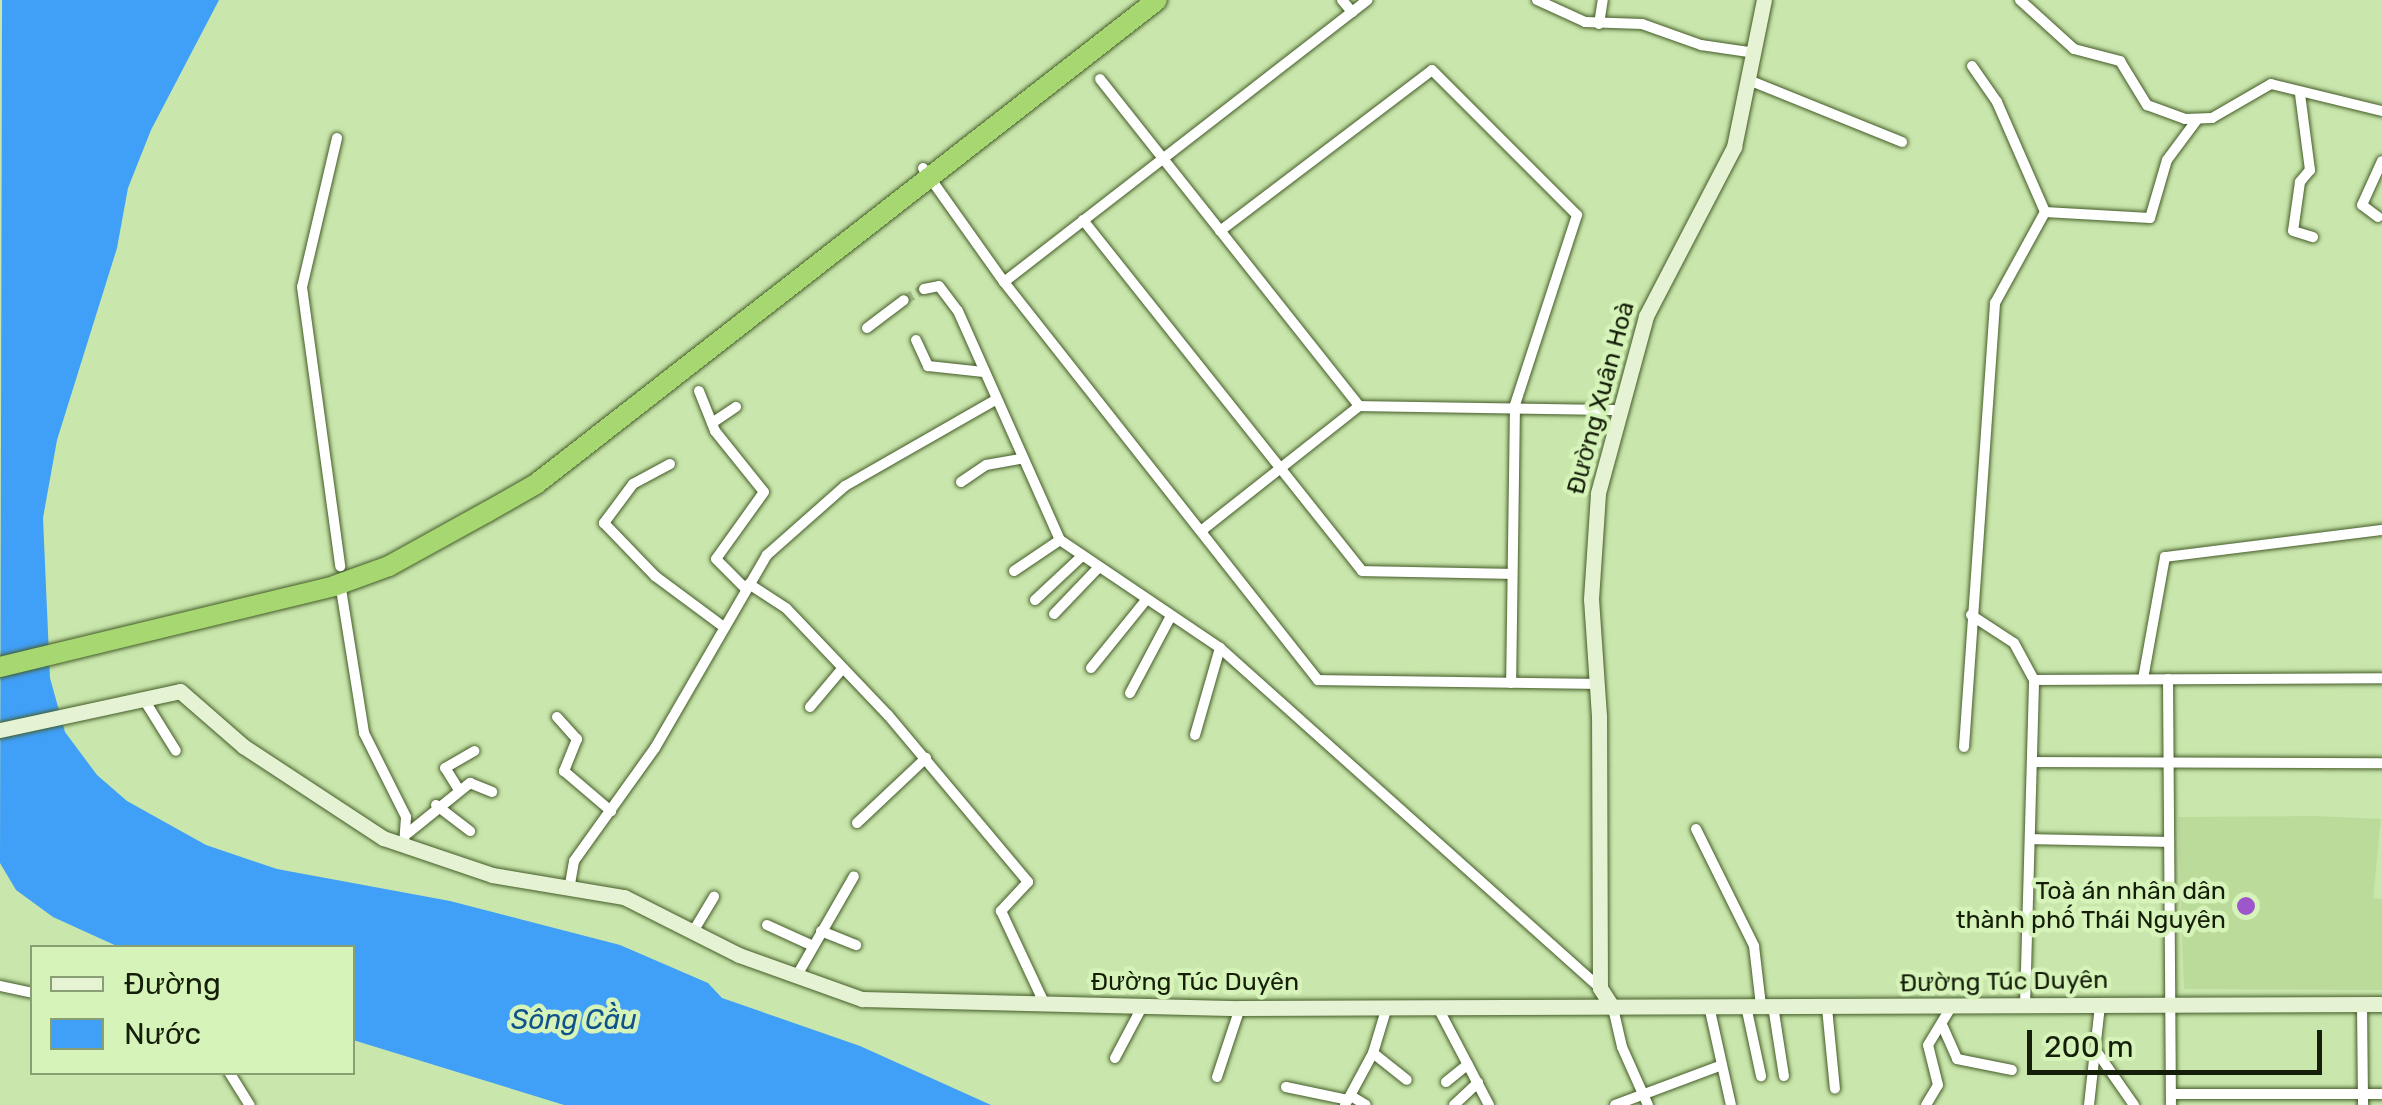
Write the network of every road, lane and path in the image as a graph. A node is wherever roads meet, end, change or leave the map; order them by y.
1 (1140, 0) edge
2 (1157, 0) edge
3 (1342, 0) edge
4 (1368, 0) edge
5 (1537, 0) edge
6 (1602, 0) edge
7 (1764, 0) edge
8 (2020, 0) edge
9 (1352, 12) junction
10 (1599, 24) junction
11 (1755, 53) junction
12 (1972, 66) dead end
13 (1100, 78) dead end
14 (1751, 81) junction
15 (2300, 94) junction
16 (2382, 111) edge
17 (2196, 121) junction
18 (337, 138) dead end
19 (1902, 142) dead end
20 (1163, 158) junction
21 (2382, 161) edge
22 (926, 172) junction
23 (2046, 212) junction
24 (2378, 217) dead end
25 (1083, 220) junction
26 (1220, 231) junction
27 (2312, 237) dead end
28 (1004, 282) junction
29 (924, 289) dead end
30 (904, 300) tunnel mouth
31 (868, 328) dead end
32 (916, 340) dead end
33 (984, 372) junction
34 (699, 391) dead end
35 (996, 400) junction
36 (1515, 405) junction
37 (1359, 406) junction
38 (736, 407) dead end
39 (1620, 410) junction
40 (712, 423) junction
41 (1020, 459) junction
42 (670, 464) dead end
43 (1281, 469) junction
44 (961, 482) dead end
45 (2382, 530) edge
46 (1201, 532) junction
47 (1060, 540) junction
48 (1080, 558) junction
49 (340, 566) dead end
50 (1096, 569) junction
51 (1014, 571) dead end
52 (1512, 574) junction
53 (748, 586) junction
54 (341, 588) dead end
55 (1035, 600) dead end
56 (1146, 600) junction
57 (1054, 614) dead end
58 (1972, 614) junction
59 (1171, 616) junction
60 (161, 626) junction
61 (724, 627) junction
62 (1220, 648) junction
63 (0, 658) edge
64 (0, 667) edge
65 (842, 668) junction
66 (1091, 668) dead end
67 (2382, 678) edge
68 (2144, 679) junction
69 (2168, 679) junction
70 (2034, 680) junction
71 (1511, 683) junction
72 (1597, 684) junction
73 (1130, 693) dead end
74 (143, 698) junction
75 (810, 707) dead end
76 (556, 717) dead end
77 (0, 730) edge
78 (1194, 736) dead end
79 (1964, 747) dead end
80 (176, 751) dead end
81 (474, 751) dead end
82 (926, 758) junction
83 (2170, 761) junction
84 (2032, 762) junction
85 (2382, 763) edge
86 (459, 790) junction
87 (492, 792) dead end
88 (436, 806) junction
89 (611, 811) junction
90 (857, 823) dead end
91 (1696, 828) dead end
92 (470, 830) dead end
93 (2030, 839) junction
94 (406, 841) junction
95 (2168, 842) junction
96 (854, 876) dead end
97 (570, 884) junction
98 (714, 897) dead end
99 (767, 925) dead end
100 (694, 930) junction
101 (822, 930) junction
102 (856, 945) dead end
103 (813, 946) junction
104 (796, 977) junction
105 (0, 986) edge
106 (1600, 988) junction
107 (30, 993) edge
108 (2173, 1004) junction
109 (2362, 1004) junction
110 (2382, 1004) edge
111 (2100, 1005) junction
112 (1045, 1006) junction
113 (1438, 1006) junction
114 (1709, 1006) junction
115 (1760, 1006) junction
116 (2025, 1006) junction
117 (1142, 1007) junction
118 (1387, 1007) junction
119 (1240, 1008) junction
120 (1614, 1008) junction
121 (1827, 1008) junction
122 (1950, 1009) junction
123 (1943, 1028) junction
124 (2097, 1052) junction
125 (1373, 1053) junction
126 (1115, 1058) dead end
127 (1468, 1064) junction
128 (1722, 1065) junction
129 (2012, 1070) dead end
130 (231, 1075) edge
131 (1217, 1076) dead end
132 (1761, 1076) dead end
133 (1784, 1076) dead end
134 (1407, 1080) dead end
135 (1446, 1082) dead end
136 (1478, 1083) junction
137 (1286, 1087) dead end
138 (1835, 1089) dead end
139 (1644, 1091) junction
140 (2382, 1094) edge
141 (2363, 1099) edge
142 (1348, 1100) edge
143 (2171, 1100) edge
144 (250, 1105) edge
145 (1366, 1105) edge
146 (1454, 1105) edge
147 (1489, 1105) edge
148 (1615, 1105) edge
149 (1648, 1105) edge
150 (1731, 1105) edge
151 (1926, 1105) edge
152 (2088, 1105) edge
153 (2134, 1105) edge

1 - 22 highway
2 - 22 highway
3 - 9 street
4 - 9 street
5 - 10 street
6 - 10 street
7 - 11 street, Đường Xuân Hoà
8 - 17 street
9 - 20 street
10 - 11 street
11 - 14 street, Đường Xuân Hoà
12 - 23 street
13 - 20 street
14 - 19 street
14 - 39 street, Đường Xuân Hoà
15 - 16 street
15 - 17 street
15 - 27 street
17 - 23 street
18 - 49 street
20 - 25 street
20 - 26 street
21 - 24 street
22 - 28 street
22 - 60 highway
23 - 58 street
25 - 28 street
25 - 43 street
26 - 36 street
26 - 37 street
28 - 46 street
29 - 33 street
30 - 31 street
32 - 33 street
33 - 35 street
34 - 40 street
35 - 41 street
35 - 53 street
36 - 37 street
36 - 39 street
36 - 52 street
37 - 43 street
38 - 40 street
39 - 72 street, Đường Xuân Hoà
40 - 53 street
41 - 44 street
41 - 47 street
42 - 61 street
43 - 46 street
43 - 52 street
45 - 68 street
46 - 71 street
47 - 48 street
47 - 51 street
48 - 50 street
48 - 55 street
50 - 56 street
50 - 57 street
52 - 71 street
53 - 61 street
53 - 65 street
54 - 94 street
56 - 59 street
56 - 66 street
58 - 70 street
58 - 79 street
59 - 62 street
59 - 73 street
60 - 63 highway
60 - 64 highway
61 - 89 street
62 - 78 street
62 - 106 street
65 - 75 street
65 - 82 street
67 - 69 street
68 - 69 street
68 - 70 street
69 - 83 street
70 - 84 street
71 - 72 street
72 - 106 street, Đường Xuân Hoà
74 - 77 street, Đường Túc Duyên
74 - 80 street
74 - 94 street, Đường Túc Duyên
76 - 89 street
81 - 86 street
82 - 90 street
82 - 112 street
83 - 84 street
83 - 85 street
83 - 95 street
84 - 93 street
86 - 87 street
86 - 88 street
88 - 92 street
88 - 94 street
89 - 97 street
91 - 115 street
93 - 95 street
93 - 116 street
94 - 97 street, Đường Túc Duyên
95 - 108 street
96 - 101 street
97 - 100 street, Đường Túc Duyên
98 - 100 street
99 - 103 street
100 - 104 street, Đường Túc Duyên
101 - 102 street
101 - 103 street
103 - 104 street
104 - 112 street, Đường Túc Duyên
105 - 107 street
106 - 120 street
108 - 109 street, Đường Túc Duyên
108 - 111 street, Đường Túc Duyên
108 - 143 street
109 - 110 street, Đường Túc Duyên
109 - 141 street
111 - 116 street, Đường Túc Duyên
111 - 124 street
112 - 117 street, Đường Túc Duyên
113 - 118 street, Đường Túc Duyên
113 - 120 street, Đường Túc Duyên
113 - 127 street
114 - 115 street, Đường Túc Duyên
114 - 120 street, Đường Túc Duyên
114 - 128 street
115 - 121 street, Đường Túc Duyên
115 - 132 street
115 - 133 street
116 - 122 street, Đường Túc Duyên
117 - 119 street, Đường Túc Duyên
117 - 126 street
118 - 119 street, Đường Túc Duyên
118 - 125 street
119 - 131 street
120 - 139 street
121 - 122 street, Đường Túc Duyên
121 - 138 street
122 - 123 street
123 - 129 street
123 - 151 street
124 - 152 street
124 - 153 street
125 - 134 street
125 - 142 street
127 - 135 street
127 - 136 street
128 - 139 street
128 - 150 street
130 - 144 street
136 - 146 street
136 - 147 street
137 - 142 street
139 - 148 street
139 - 149 street
140 - 141 street
141 - 143 street
142 - 145 street

